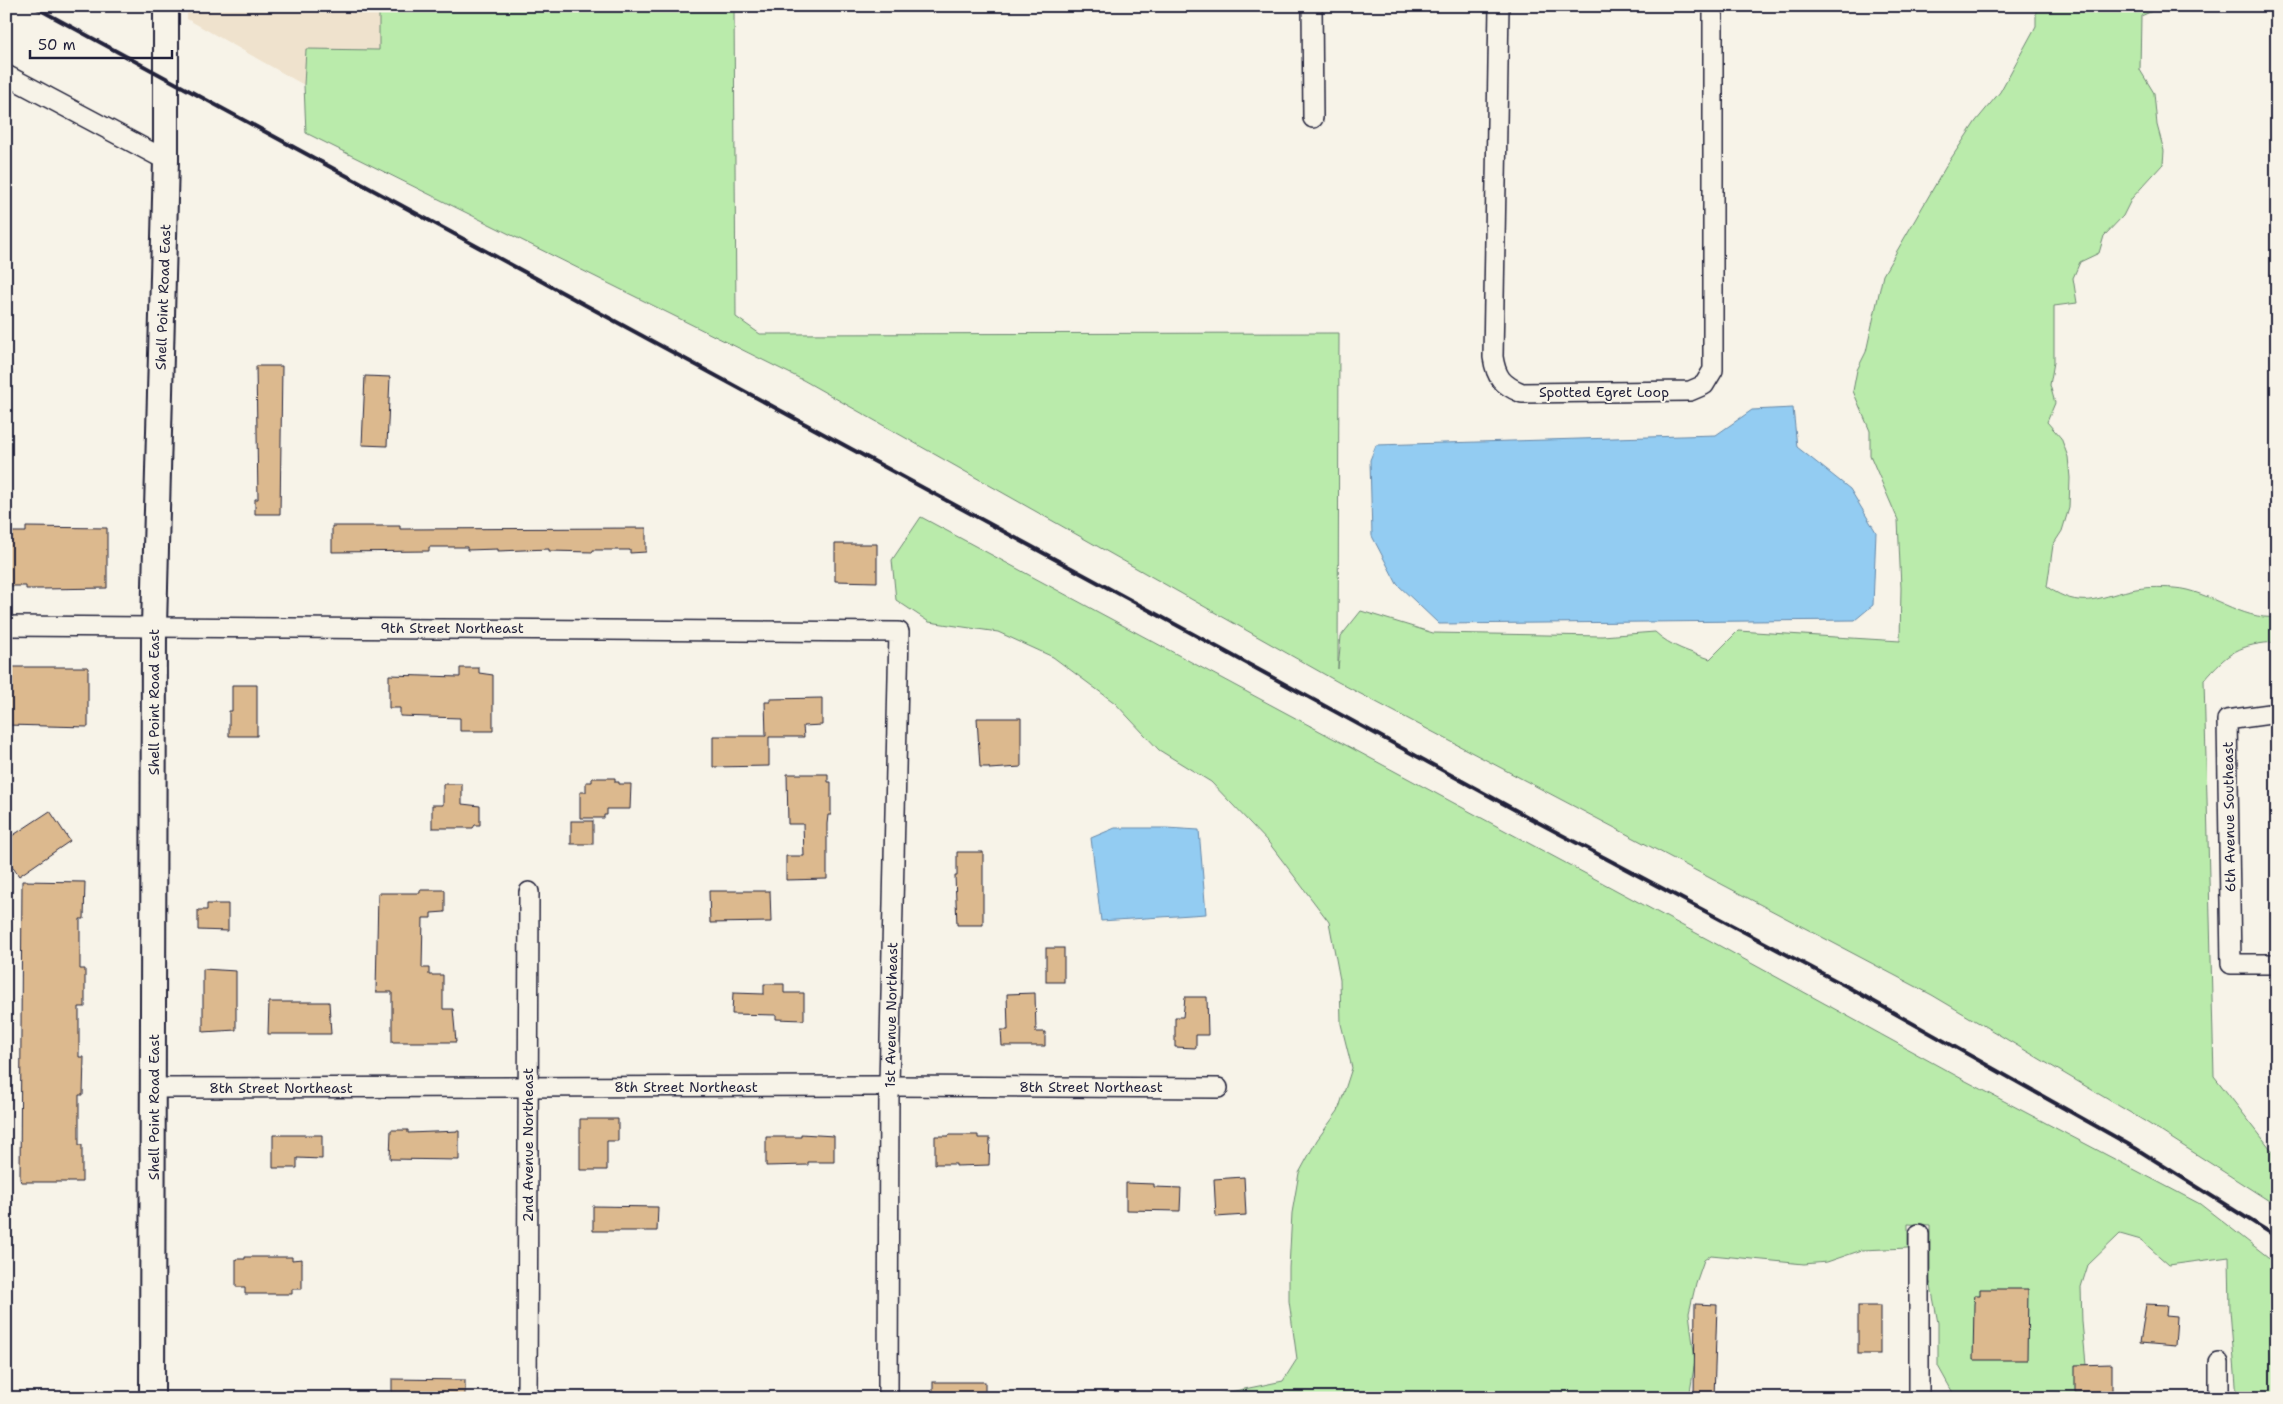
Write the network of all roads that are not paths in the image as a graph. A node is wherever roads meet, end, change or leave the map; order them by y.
1 (166, 6) edge
2 (1312, 6) edge
3 (1499, 6) edge
4 (1714, 6) edge
5 (6, 75) edge
6 (1312, 118) dead end
7 (166, 160) junction
8 (6, 626) edge
9 (154, 626) junction
10 (899, 632) joint
11 (2277, 713) edge
12 (529, 892) dead end
13 (2277, 964) edge
14 (889, 1086) junction
15 (528, 1087) junction
16 (154, 1088) junction
17 (1218, 1088) dead end
18 (1919, 1234) dead end
19 (2219, 1362) dead end
20 (152, 1398) edge
21 (527, 1398) edge
22 (888, 1398) edge
23 (1919, 1398) edge
24 (2219, 1398) edge

1 - 7 street, Shell Point Road East
2 - 6 street
3 - 4 street, Spotted Egret Loop
5 - 7 street
7 - 9 street, Shell Point Road East
8 - 9 street, 9th Street Northeast
9 - 10 street, 9th Street Northeast
9 - 16 street, Shell Point Road East
10 - 14 street, 1st Avenue Northeast
11 - 13 street, 6th Avenue Southeast
12 - 15 street, 2nd Avenue Northeast
14 - 15 street, 8th Street Northeast
14 - 17 street, 8th Street Northeast
14 - 22 street, 1st Avenue Northeast
15 - 16 street, 8th Street Northeast
15 - 21 street, 2nd Avenue Northeast
16 - 20 street, Shell Point Road East
18 - 23 street
19 - 24 street

